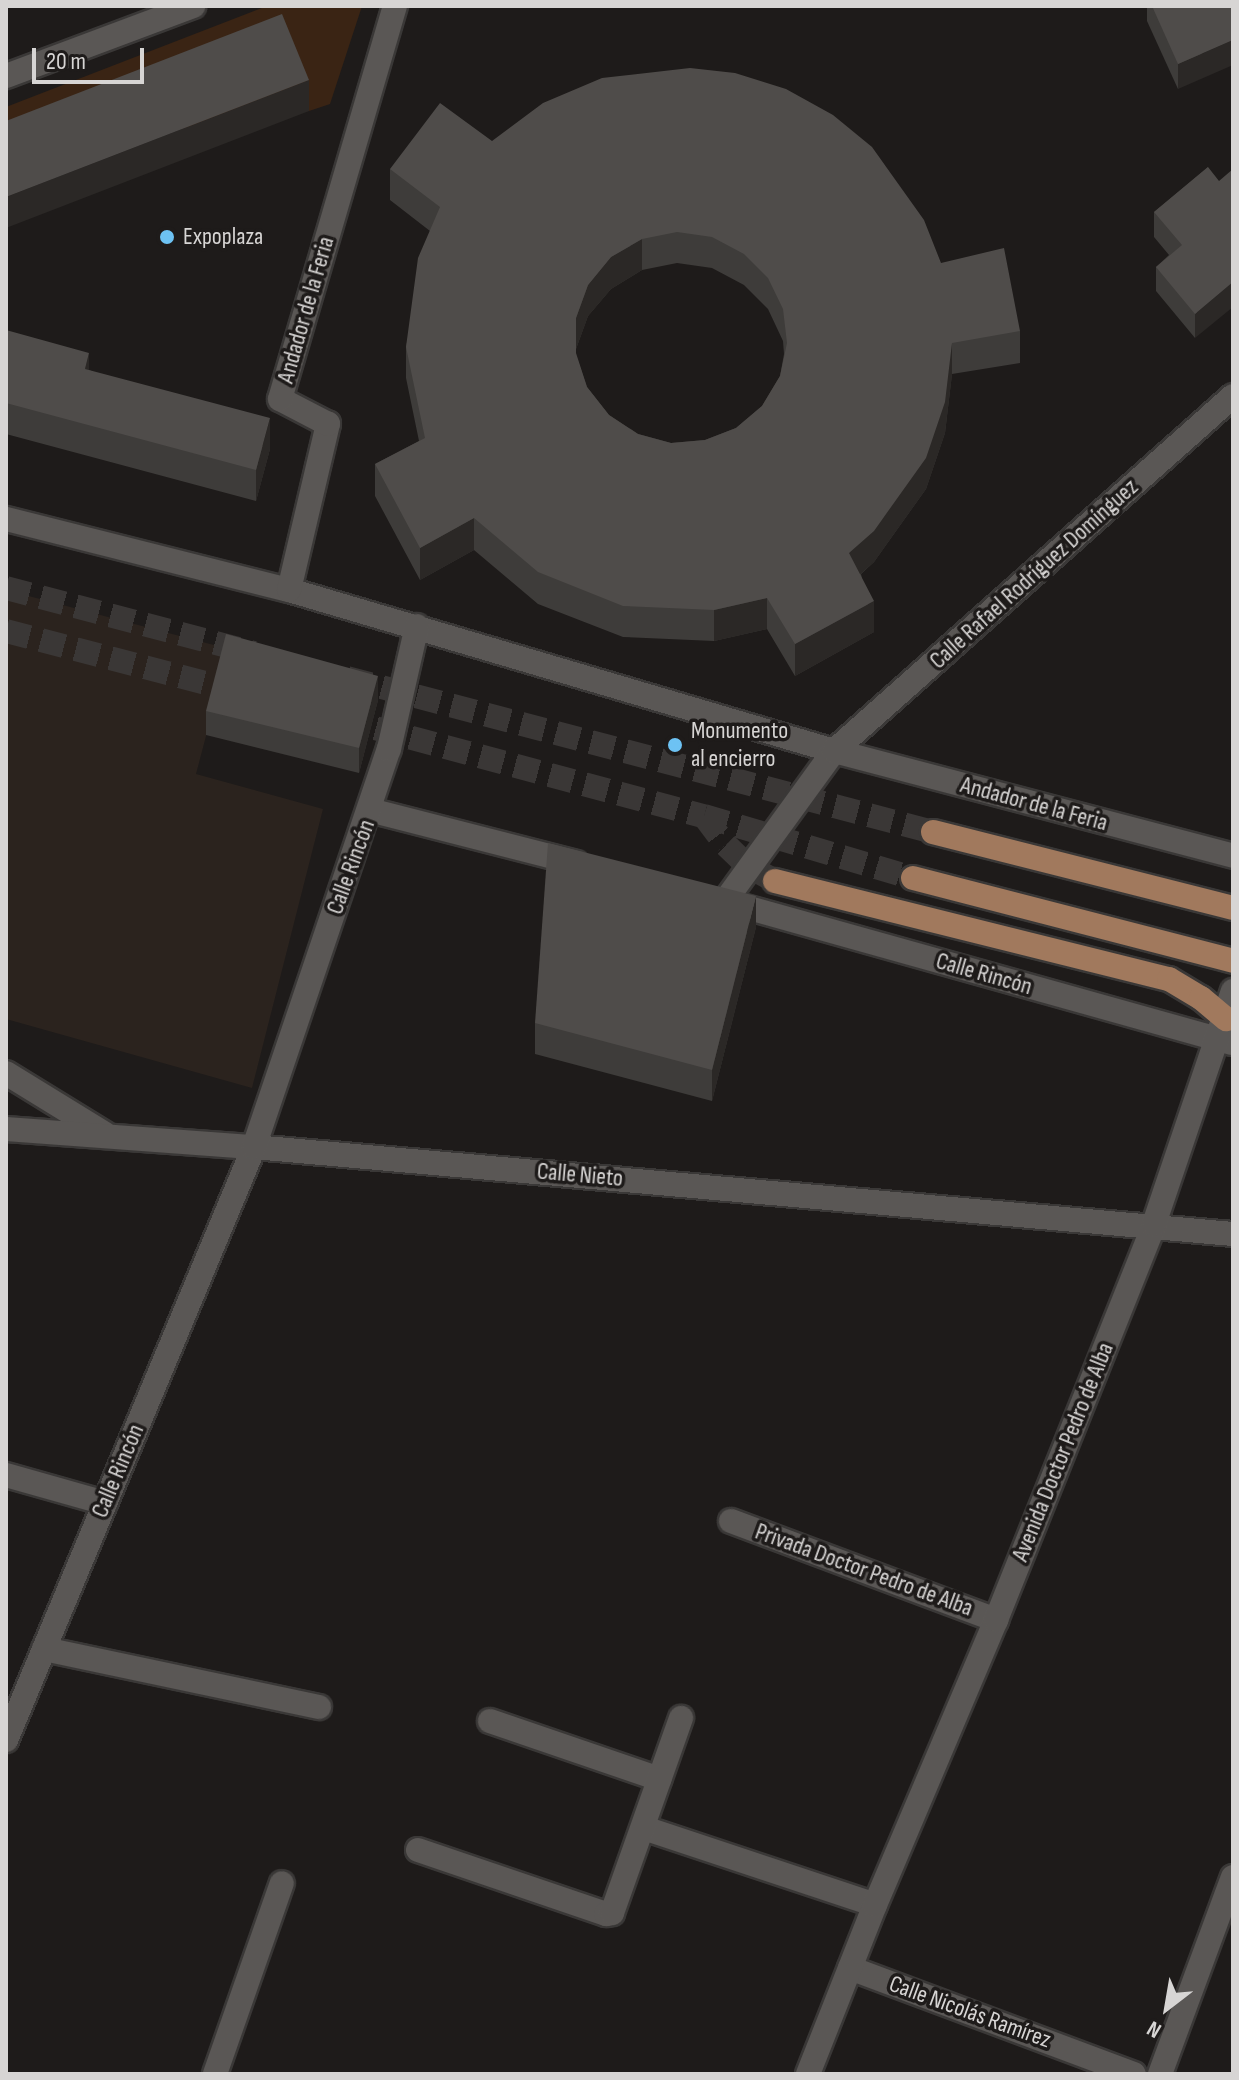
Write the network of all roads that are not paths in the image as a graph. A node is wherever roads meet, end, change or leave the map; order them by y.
1 (193, 6) edge
2 (395, 6) edge
3 (6, 76) edge
4 (1233, 396) edge
5 (6, 519) edge
6 (289, 590) junction
7 (417, 626) junction
8 (834, 751) junction
9 (370, 810) junction
10 (933, 832) tunnel mouth
11 (1233, 856) edge
12 (601, 870) edge
13 (913, 878) tunnel mouth
14 (775, 881) tunnel mouth
15 (694, 893) edge
16 (725, 901) junction
17 (1233, 908) edge
18 (1233, 961) edge
19 (1233, 991) edge
20 (1226, 1034) edge
21 (6, 1073) edge
22 (6, 1129) edge
23 (107, 1136) junction
24 (254, 1147) junction
25 (1154, 1224) junction
26 (1233, 1234) edge
27 (6, 1475) edge
28 (105, 1503) junction
29 (731, 1521) dead end
30 (996, 1620) junction
31 (44, 1649) junction
32 (319, 1707) dead end
33 (681, 1718) dead end
34 (490, 1721) dead end
35 (6, 1740) edge
36 (659, 1779) junction
37 (644, 1828) junction
38 (418, 1850) dead end
39 (1233, 1877) edge
40 (282, 1883) dead end
41 (875, 1905) junction
42 (850, 1968) junction
43 (215, 2074) edge
44 (808, 2074) edge
45 (1134, 2074) edge
46 (1160, 2074) edge

1 - 3 street
2 - 6 street, Andador de la Feria
4 - 8 street, Calle Rafael Rodríguez Domínguez
5 - 6 street, Andador de la Feria
6 - 7 street, Andador de la Feria
7 - 8 street, Andador de la Feria
7 - 9 street
8 - 11 street, Andador de la Feria
8 - 16 street
9 - 12 street, Calle Rincón
9 - 24 street, Calle Rincón
10 - 17 main road
13 - 18 main road
14 - 20 main road
15 - 16 street, Calle Rincón
16 - 20 street, Calle Rincón
19 - 20 street, Avenida Doctor Pedro de Alba
20 - 25 street, Avenida Doctor Pedro de Alba
21 - 23 street
22 - 23 street, Calle Nieto
23 - 24 street, Calle Nieto
24 - 25 street, Calle Nieto
24 - 28 street, Calle Rincón
25 - 26 street, Calle Nieto
25 - 30 street, Avenida Doctor Pedro de Alba
27 - 28 street
28 - 31 street, Calle Rincón
29 - 30 street, Privada Doctor Pedro de Alba
30 - 41 street, Avenida Doctor Pedro de Alba
31 - 32 street
31 - 35 street, Calle Rincón
33 - 36 street
34 - 36 street
36 - 37 street
37 - 38 street
37 - 41 street
39 - 46 street
40 - 43 street
41 - 42 street, Avenida Doctor Pedro de Alba
42 - 44 street, Avenida Doctor Pedro de Alba
42 - 45 street, Calle Nicolás Ramírez

